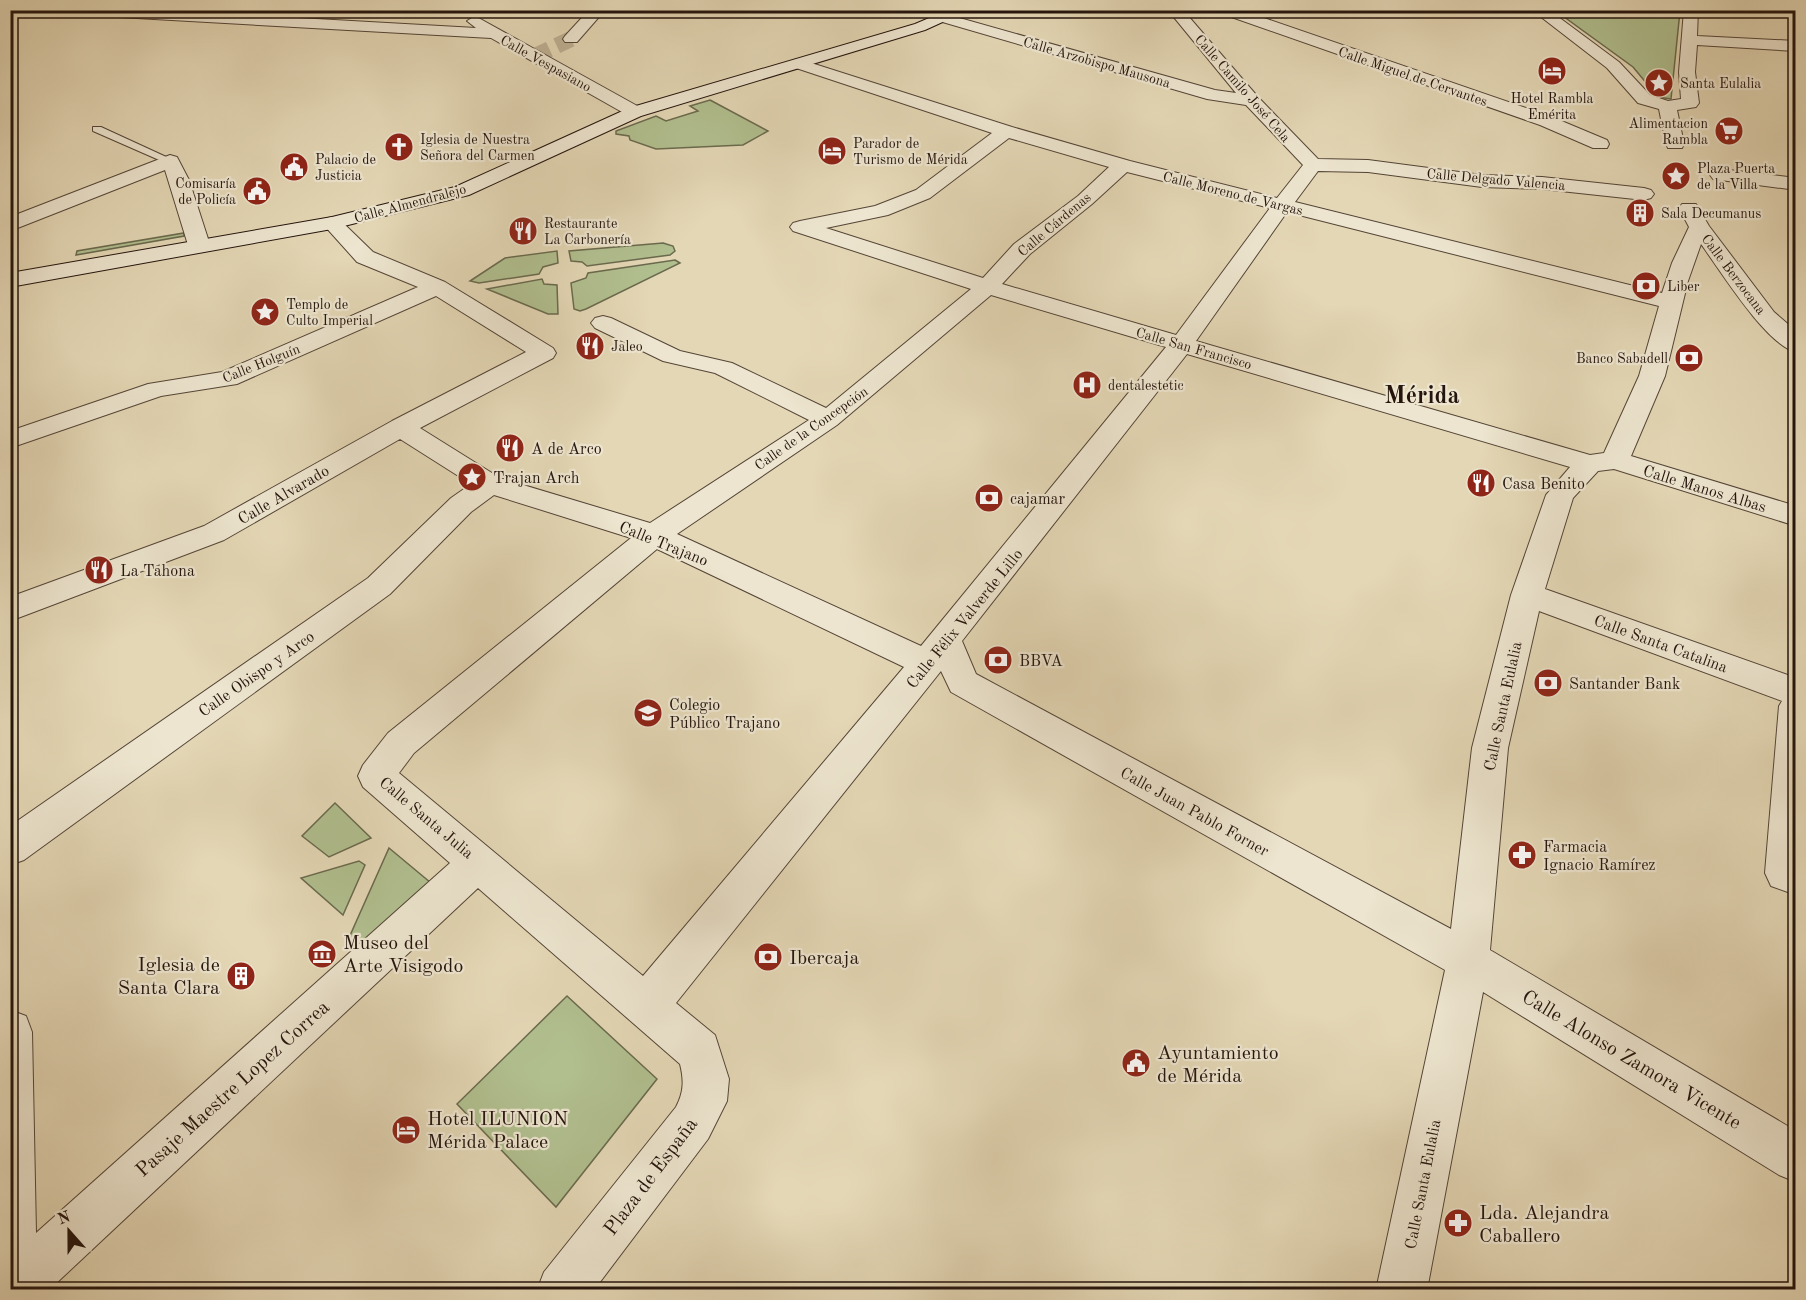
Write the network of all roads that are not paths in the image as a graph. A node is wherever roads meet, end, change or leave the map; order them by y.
1 (65, 10) edge
2 (598, 10) edge
3 (962, 10) edge
4 (1175, 10) edge
5 (1225, 10) edge
6 (1539, 10) edge
7 (1691, 10) edge
8 (469, 13) edge
9 (944, 18) junction
10 (494, 34) junction
11 (571, 39) tunnel mouth
12 (1691, 39) junction
13 (1796, 46) edge
14 (799, 64) junction
15 (1252, 101) junction
16 (1667, 105) junction
17 (635, 112) junction
18 (98, 129) dead end
19 (1006, 131) junction
20 (1600, 144) dead end
21 (1676, 144) dead end
22 (170, 161) junction
23 (1123, 165) junction
24 (1312, 165) junction
25 (1719, 175) dead end
26 (1794, 185) edge
27 (1644, 194) dead end
28 (1280, 205) junction
29 (1694, 217) joint
30 (332, 224) junction
31 (10, 225) edge
32 (199, 245) junction
33 (10, 280) edge
34 (437, 287) junction
35 (987, 287) junction
36 (1671, 302) junction
37 (1766, 317) junction
38 (1796, 320) edge
39 (603, 323) dead end
40 (1182, 344) junction
41 (1796, 345) edge
42 (828, 419) junction
43 (401, 427) junction
44 (10, 440) edge
45 (1602, 462) junction
46 (490, 484) junction
47 (1796, 516) edge
48 (654, 535) junction
49 (1527, 595) junction
50 (10, 610) edge
51 (937, 652) junction
52 (1796, 692) edge
53 (1796, 706) edge
54 (10, 848) edge
55 (479, 862) junction
56 (1796, 877) edge
57 (1468, 960) junction
58 (646, 1006) junction
59 (10, 1032) edge
60 (1796, 1158) edge
61 (11, 1289) edge
62 (562, 1290) edge
63 (1401, 1290) edge

1 - 10 street
2 - 11 street
3 - 9 street, Calle Almendralejo
4 - 15 street, Calle Camilo José Cela
5 - 20 street, Calle Miguel de Cervantes
6 - 16 street
7 - 12 street
8 - 10 street, Calle Vespasiano
9 - 14 street, Calle Almendralejo
9 - 15 street, Calle Arzobispo Mausona
10 - 17 street, Calle Vespasiano
12 - 13 street
12 - 16 street
14 - 17 street, Calle Almendralejo
14 - 19 street, Calle Moreno de Vargas
15 - 24 street, Calle Camilo José Cela
16 - 21 street
17 - 30 street, Calle Almendralejo
18 - 22 lane
19 - 23 street, Calle Moreno de Vargas
19 - 35 street, Calle San Francisco
22 - 31 street
22 - 32 street
23 - 28 street, Calle Moreno de Vargas
23 - 35 street, Calle Cárdenas
24 - 27 street, Calle Delgado Valencia
24 - 28 street, Calle Félix Valverde Lillo
25 - 26 street
28 - 36 street, Calle Moreno de Vargas
28 - 40 street, Calle Félix Valverde Lillo
29 - 36 street, Calle Santa Eulalia
29 - 37 street, Calle Berzocana
30 - 32 street, Calle Almendralejo
30 - 34 street
32 - 33 street, Calle Almendralejo
34 - 43 street, Calle Alvarado
34 - 44 street, Calle Holguín
35 - 40 street, Calle San Francisco
35 - 42 street, Calle de la Concepción
36 - 45 street, Calle Santa Eulalia
37 - 38 street
37 - 41 street, Calle Berzocana
39 - 42 street
40 - 45 street, Calle San Francisco
40 - 51 street, Calle Félix Valverde Lillo
42 - 48 street, Calle de la Concepción
43 - 46 street, Calle Trajano
43 - 50 street, Calle Alvarado
45 - 47 street, Calle Manos Albas
45 - 49 street, Calle Santa Eulalia
46 - 48 street, Calle Trajano
46 - 54 street, Calle Obispo y Arco
48 - 51 street, Calle Trajano
48 - 55 street, Calle Santa Julia
49 - 52 street, Calle Santa Catalina
49 - 57 street, Calle Santa Eulalia
51 - 57 street, Calle Juan Pablo Forner
51 - 58 street, Calle Félix Valverde Lillo
53 - 56 street
55 - 58 street, Calle Santa Julia
55 - 61 street, Pasaje Maestre Lopez Correa
57 - 60 street, Calle Alonso Zamora Vicente
57 - 63 street, Calle Santa Eulalia
58 - 62 street, Plaza de España
59 - 61 street

